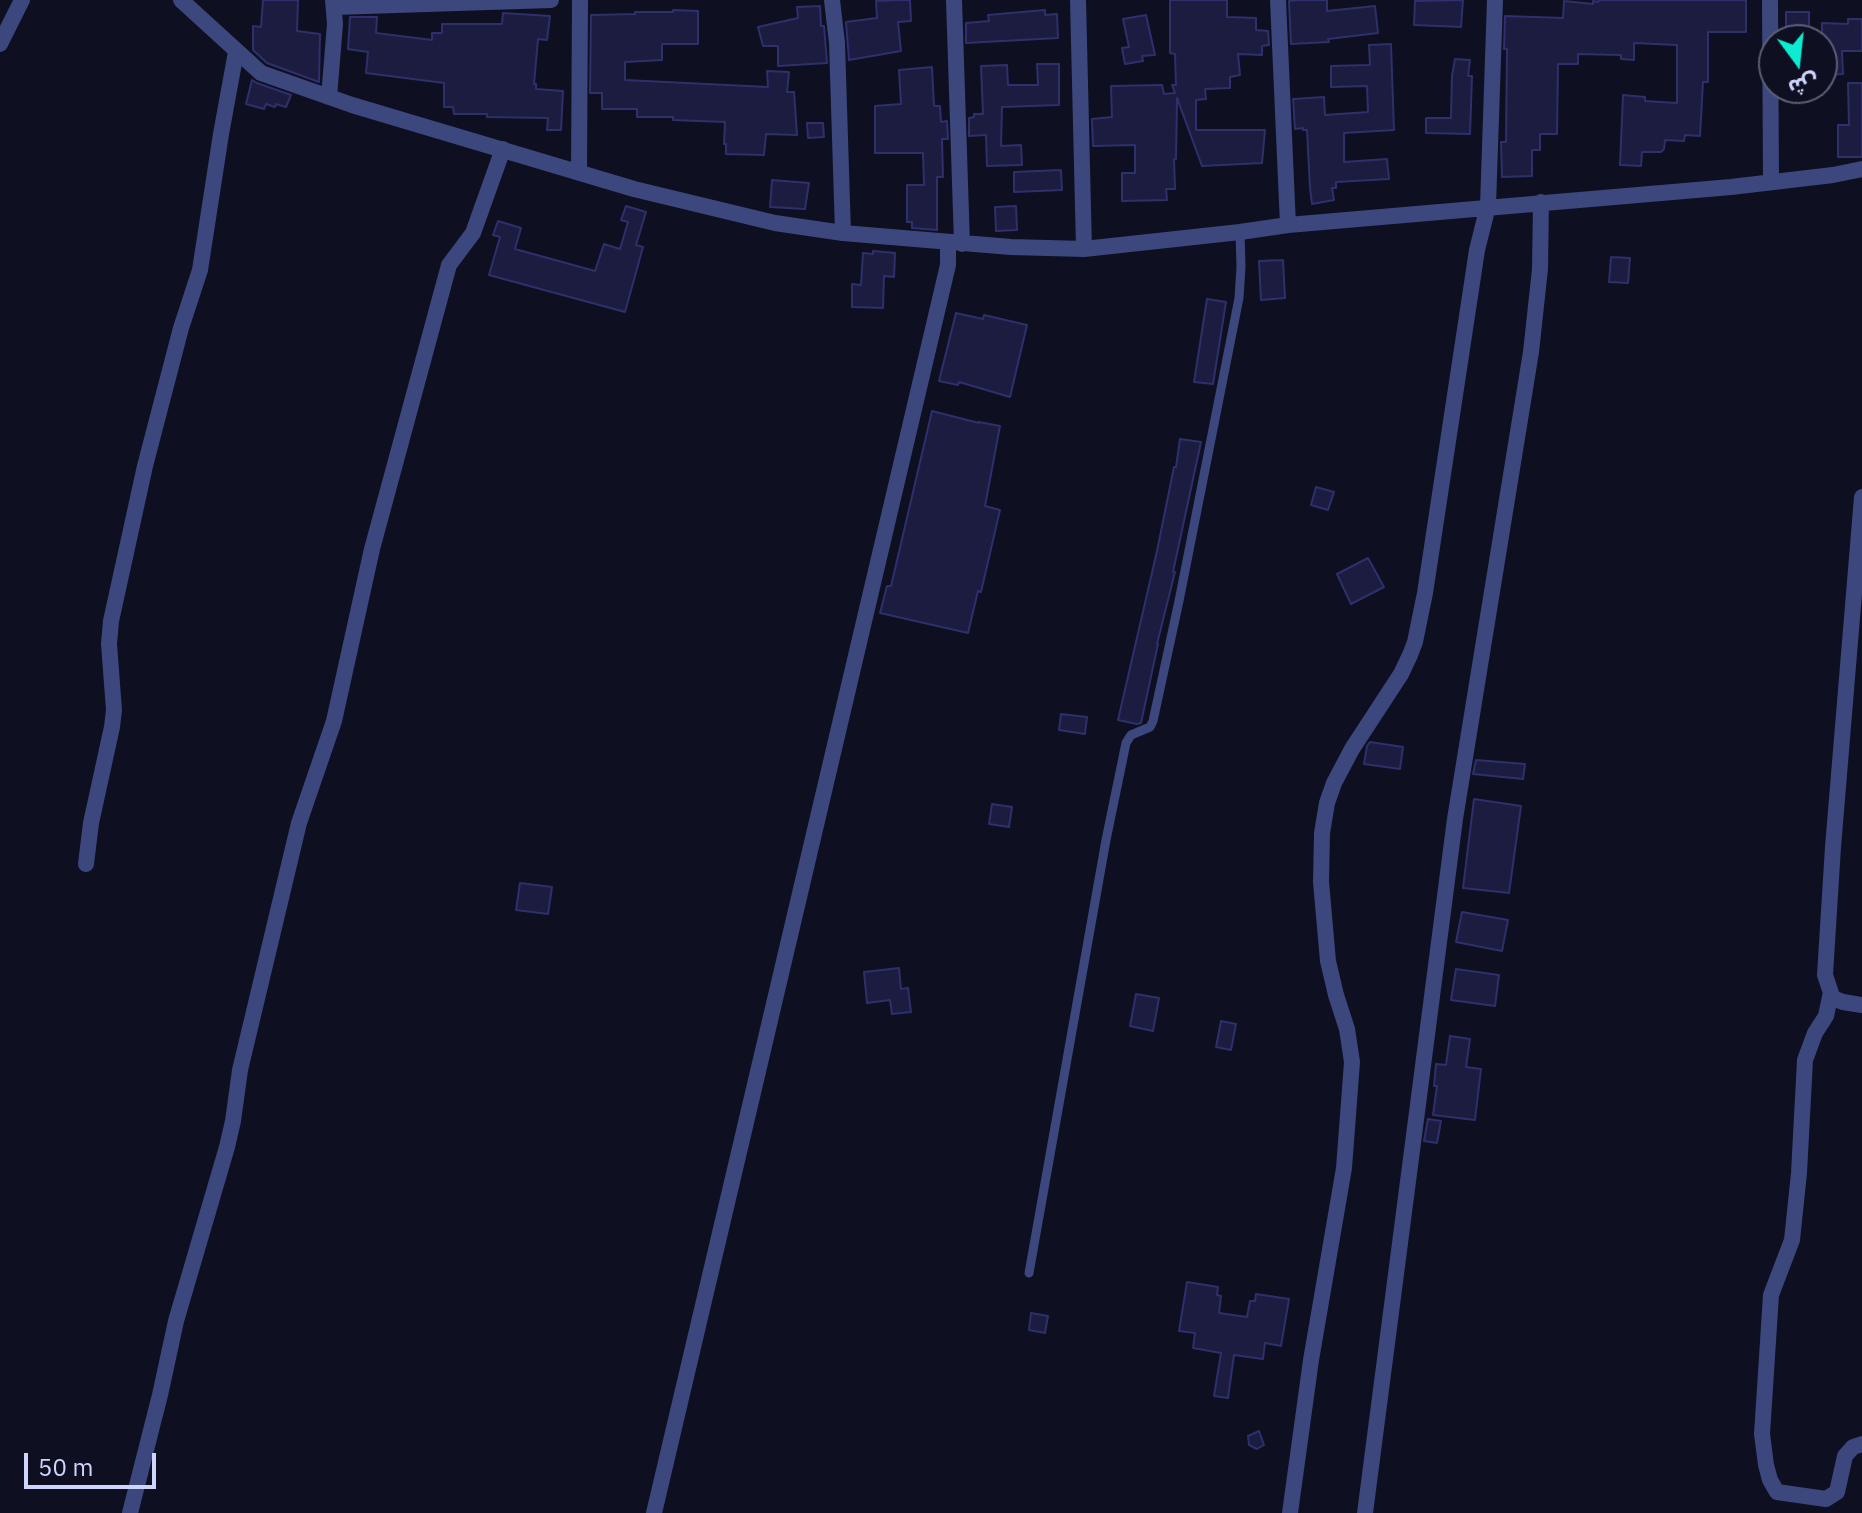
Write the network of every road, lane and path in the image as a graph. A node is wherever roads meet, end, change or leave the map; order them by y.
1 (22, 0) edge
2 (181, 0) edge
3 (551, 0) edge
4 (580, 0) edge
5 (832, 0) edge
6 (954, 0) edge
7 (1078, 0) edge
8 (1278, 0) edge
9 (1495, 0) edge
10 (1770, 0) edge
11 (334, 3) edge
12 (0, 44) edge
13 (236, 52) junction
14 (329, 97) junction
15 (503, 149) junction
16 (1862, 169) edge
17 (579, 173) junction
18 (1771, 182) junction
19 (1541, 202) junction
20 (1488, 206) junction
21 (1288, 225) junction
22 (1240, 232) junction
23 (843, 233) junction
24 (955, 243) junction
25 (1084, 249) junction
26 (1862, 497) edge
27 (86, 864) dead end
28 (1830, 997) junction
29 (1862, 1005) edge
30 (1029, 1273) dead end
31 (1862, 1444) edge
32 (130, 1513) edge
33 (654, 1513) edge
34 (1290, 1513) edge
35 (1365, 1513) edge

1 - 12 street
2 - 13 street
3 - 11 street
4 - 17 street
5 - 23 street
6 - 24 street
7 - 25 street
8 - 21 street
9 - 20 street
10 - 18 street
11 - 14 street
13 - 14 street
13 - 27 street
14 - 15 street
15 - 17 street
15 - 32 street
16 - 18 street
17 - 23 street
18 - 19 street
19 - 20 street
19 - 35 street
20 - 21 street
20 - 34 street
21 - 22 street
22 - 25 street
22 - 30 lane
23 - 24 street
24 - 25 street
24 - 33 street
26 - 28 street
28 - 29 street
28 - 31 street

